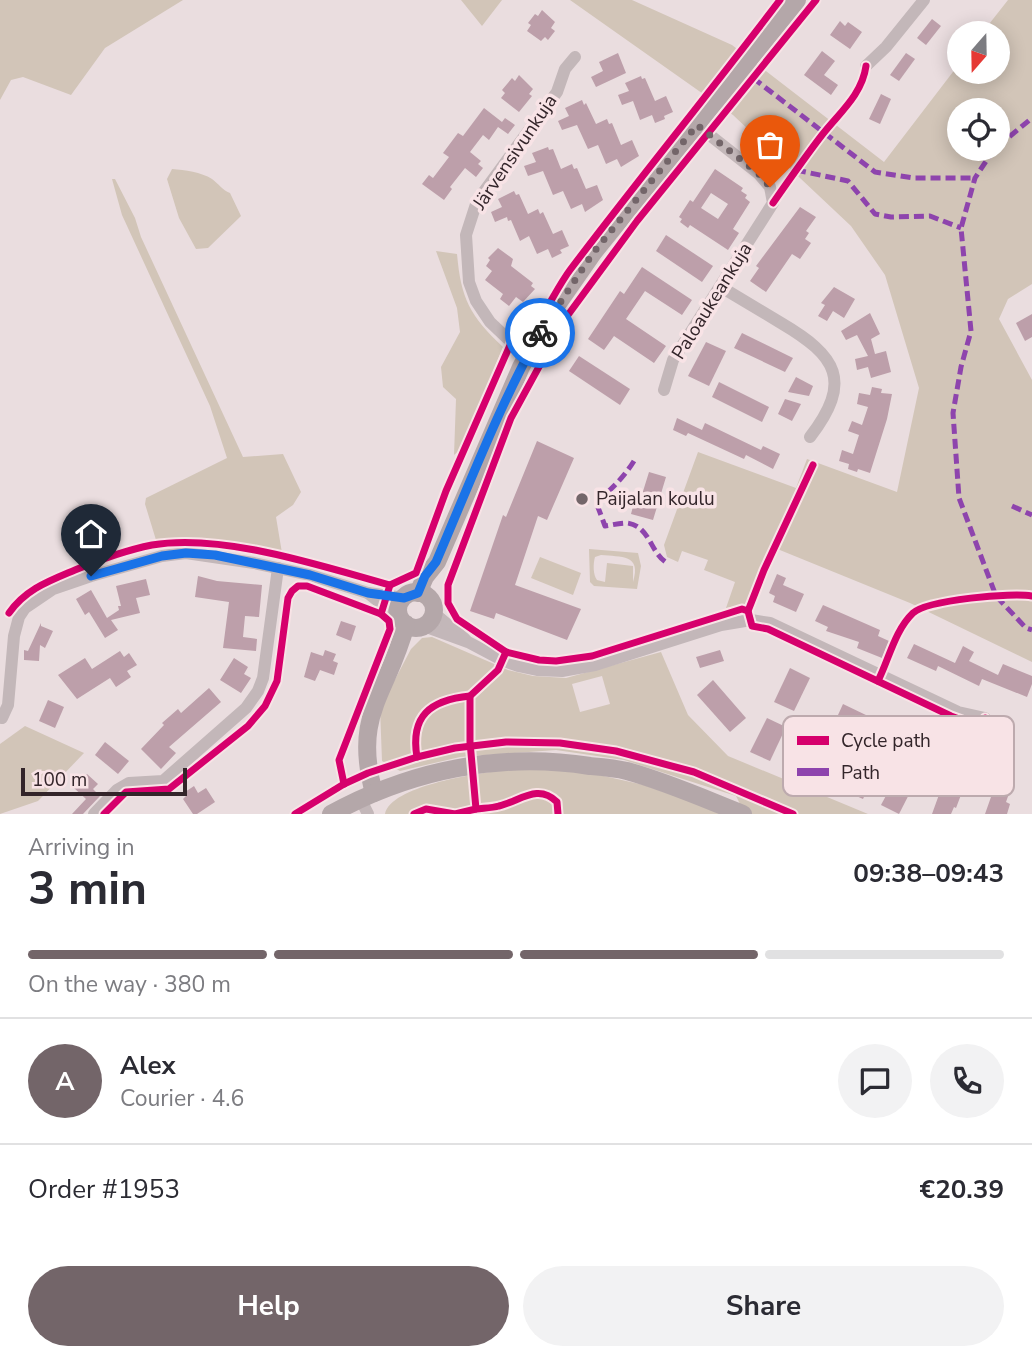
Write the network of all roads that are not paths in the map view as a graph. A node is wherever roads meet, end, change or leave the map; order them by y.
1 (797, 0) edge
2 (924, 0) edge
3 (575, 57) dead end
4 (866, 66) dead end
5 (697, 125) junction
6 (721, 287) junction
7 (527, 354) junction
8 (664, 390) dead end
9 (810, 437) dead end
10 (278, 568) junction
11 (416, 612) junction
12 (976, 716) edge
13 (2, 718) dead end
14 (367, 802) edge
15 (94, 814) edge
16 (331, 814) edge
17 (743, 814) edge

1 - 5 street
2 - 4 street
3 - 7 street, Järvensivunkuja
5 - 6 street, Paloaukeankuja
5 - 7 street
6 - 8 street, Paloaukeankuja
6 - 9 street
7 - 11 street
10 - 11 street
10 - 13 street
10 - 15 street
11 - 12 street
11 - 14 street
14 - 16 street
14 - 17 street

